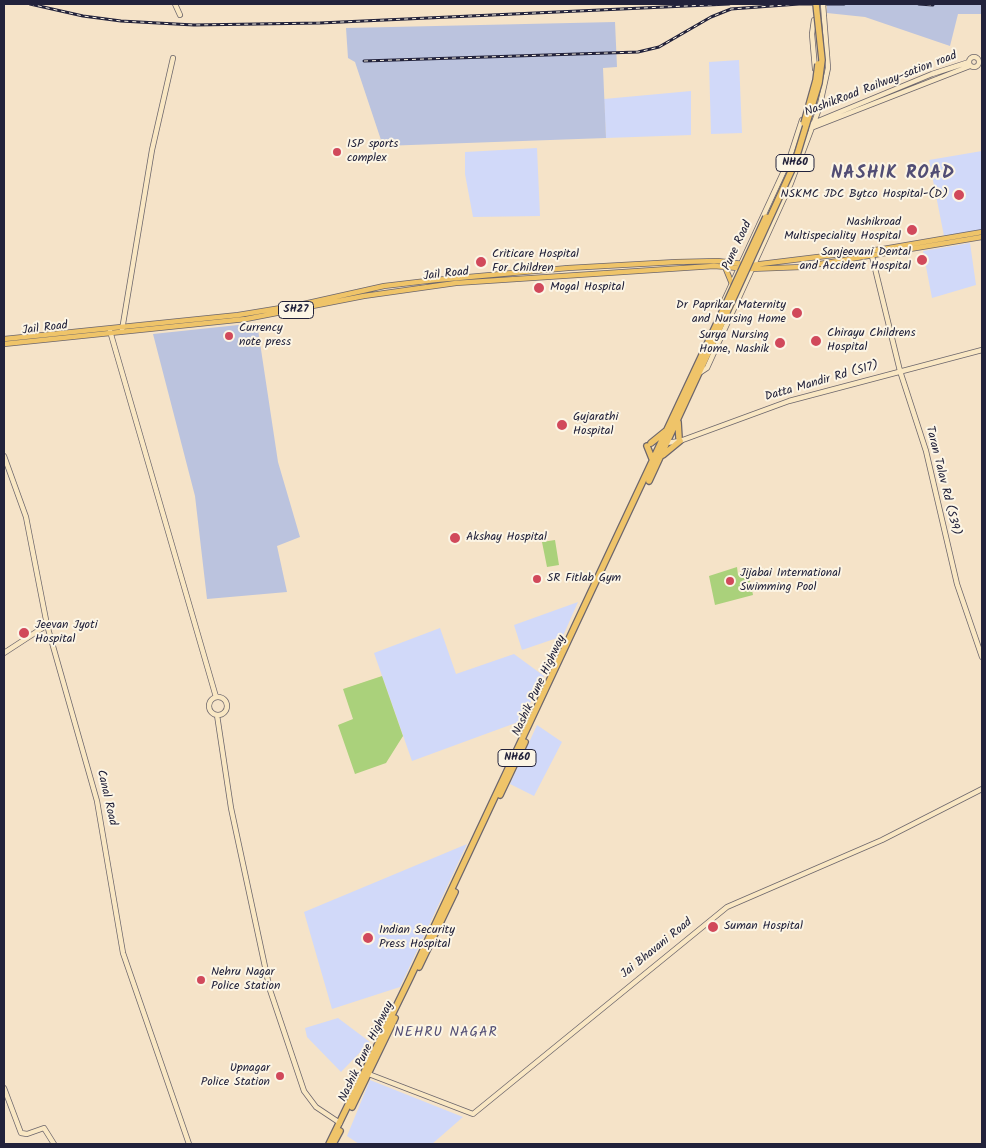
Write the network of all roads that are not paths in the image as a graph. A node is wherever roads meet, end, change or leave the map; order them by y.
1 (175, 4) edge
2 (815, 4) edge
3 (823, 4) edge
4 (180, 15) dead end
5 (814, 20) junction
6 (173, 58) dead end
7 (969, 64) junction
8 (980, 65) edge
9 (812, 126) junction
10 (800, 129) junction
11 (982, 232) edge
12 (982, 238) edge
13 (871, 254) junction
14 (725, 266) junction
15 (740, 266) junction
16 (751, 267) junction
17 (732, 284) junction
18 (364, 290) junction
19 (364, 296) junction
20 (726, 310) junction
21 (181, 323) junction
22 (122, 329) junction
23 (110, 330) junction
24 (4, 339) edge
25 (4, 344) edge
26 (982, 350) edge
27 (900, 371) junction
28 (698, 373) junction
29 (678, 420) junction
30 (669, 429) junction
31 (680, 439) junction
32 (665, 442) junction
33 (4, 456) edge
34 (660, 458) junction
35 (653, 461) junction
36 (47, 625) junction
37 (4, 653) edge
38 (982, 658) edge
39 (216, 697) junction
40 (218, 715) junction
41 (982, 789) edge
42 (367, 1074) junction
43 (4, 1088) edge
44 (340, 1123) junction
45 (54, 1144) edge
46 (189, 1144) edge
47 (329, 1144) edge
48 (333, 1144) edge

1 - 4 street
2 - 5 highway, NH60, bridge
2 - 20 highway, NH60, bridge
3 - 9 street, bridge
5 - 10 street, Pune Road
5 - 20 highway, NH60, bridge
6 - 22 street
7 - 8 street
7 - 8 street
7 - 9 street, NashikRoad Railway-sation road
9 - 10 street, NashikRoad Railway-sation road
9 - 16 street
10 - 15 street, Pune Road
11 - 13 main road, Jail Road
12 - 13 main road, Jail Road
13 - 16 main road, Jail Road
13 - 27 street, Taran Talav Rd (S39)
14 - 15 main road, Jail Road / SH27
14 - 17 main road
14 - 19 main road, Jail Road / SH27
15 - 16 main road, Jail Road / SH27
15 - 17 street, Pune Road
15 - 18 main road, Jail Road / SH27
16 - 28 street
17 - 28 street, Pune Road
18 - 19 main road
18 - 21 main road, Jail Road
19 - 21 main road, Jail Road / SH27
20 - 28 highway
21 - 22 main road, Jail Road / SH27
22 - 23 main road, Jail Road / SH27
23 - 24 main road
23 - 25 main road, Jail Road / SH27
23 - 39 street
26 - 27 street, Datta Mandir Rd (S17)
27 - 31 street, Datta Mandir Rd (S17)
27 - 38 street, Taran Talav Rd (S39)
28 - 29 highway, Nashik Pune Highway / NH60
28 - 30 highway, Nashik Pune Highway
29 - 31 highway
29 - 32 highway, Nashik Pune Highway / NH60
30 - 32 highway, Nashik Pune Highway
30 - 35 highway
31 - 32 street, Datta Mandir Rd (S17)
31 - 34 highway
32 - 34 highway, Nashik Pune Highway / NH60
32 - 35 highway, Nashik Pune Highway / NH60
33 - 36 street, Canal Road
34 - 42 highway, Nashik Pune Highway / NH60
35 - 42 highway, Nashik Pune Highway / NH60
36 - 37 street
36 - 46 street, Canal Road
39 - 40 street
39 - 40 street
40 - 44 street
41 - 42 street, Jai Bhavani Road
42 - 44 highway, Nashik Pune Highway / NH60
42 - 48 highway, Nashik Pune Highway / NH60
43 - 45 street
44 - 47 highway, Nashik Pune Highway / NH60

